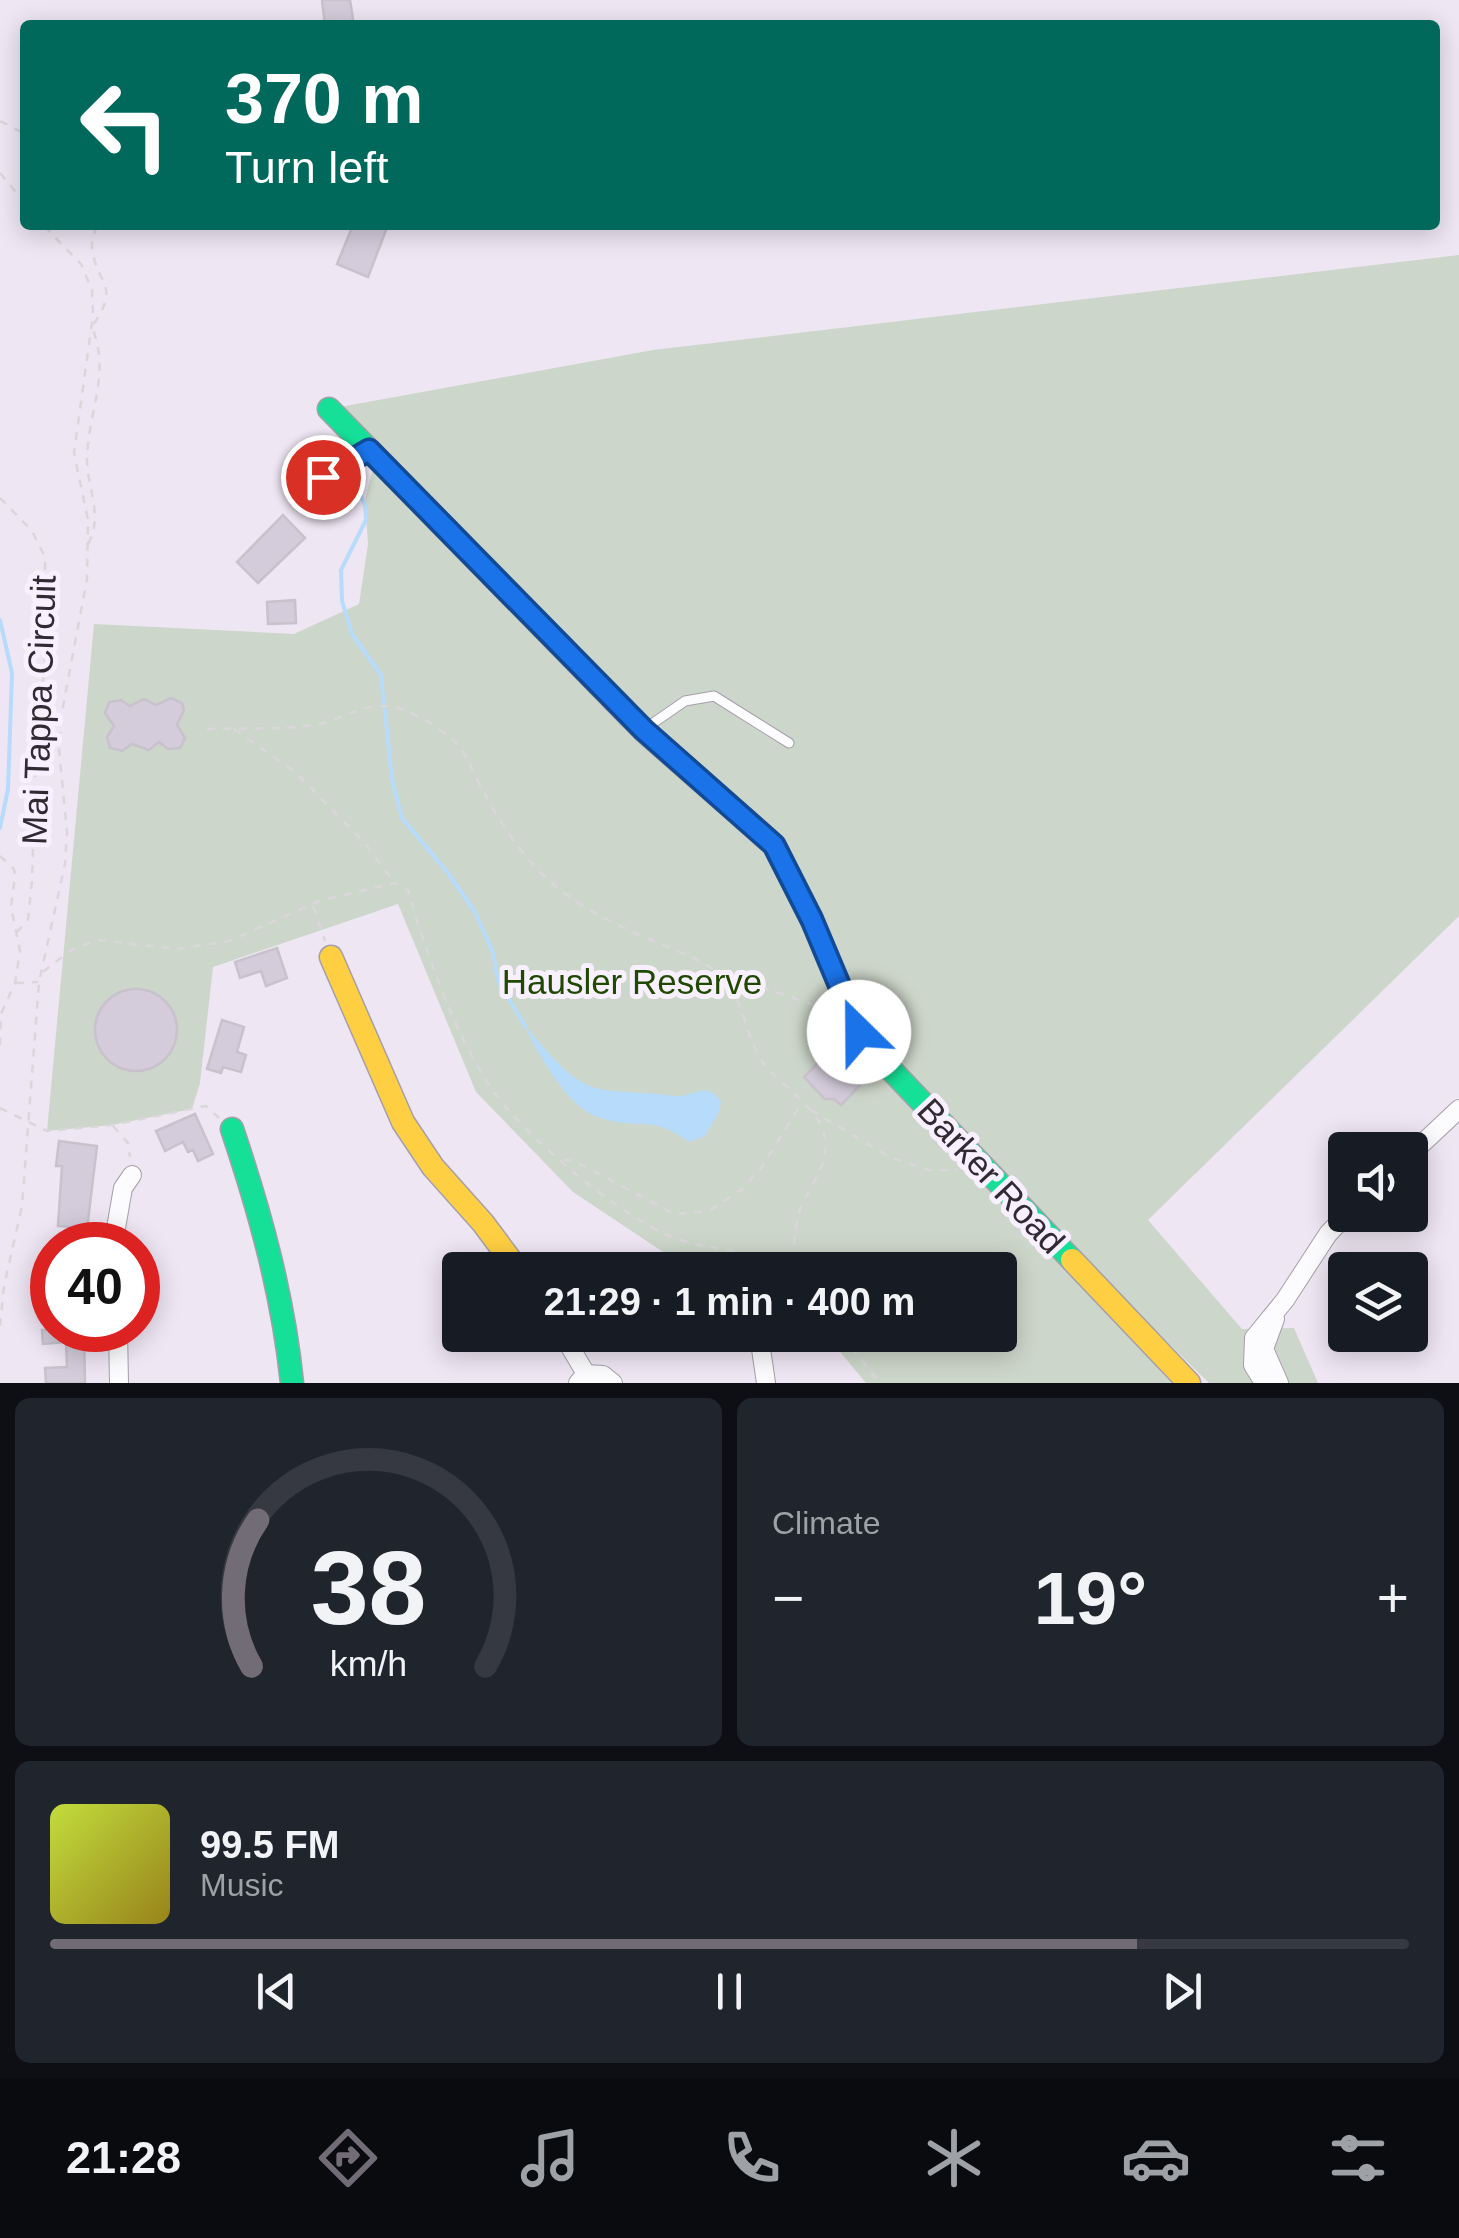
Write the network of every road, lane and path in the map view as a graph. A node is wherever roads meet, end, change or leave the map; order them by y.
1 (0, 173) edge
2 (20, 197) edge
3 (48, 230) edge
4 (96, 230) edge
5 (92, 327) junction
6 (330, 410) dead end
7 (361, 454) junction
8 (310, 495) dead end
9 (0, 498) edge
10 (88, 546) junction
11 (232, 728) junction
12 (207, 729) dead end
13 (644, 730) junction
14 (790, 744) dead end
15 (0, 856) edge
16 (395, 883) junction
17 (312, 904) junction
18 (16, 934) junction
19 (331, 957) joint
20 (715, 970) junction
21 (41, 973) junction
22 (39, 982) junction
23 (15, 983) junction
24 (2, 1010) edge
25 (854, 1018) junction
26 (0, 1045) edge
27 (802, 1103) junction
28 (0, 1108) edge
29 (1459, 1108) edge
30 (29, 1121) junction
31 (112, 1125) junction
32 (232, 1129) joint
33 (1428, 1138) edge
34 (561, 1160) junction
35 (977, 1162) junction
36 (132, 1175) joint
37 (117, 1222) edge
38 (1330, 1232) edge
39 (505, 1252) edge
40 (741, 1252) edge
41 (792, 1252) edge
42 (1278, 1309) junction
43 (1116, 1310) junction
44 (0, 1326) edge
45 (118, 1352) edge
46 (570, 1352) edge
47 (761, 1352) edge
48 (855, 1352) edge
49 (582, 1379) edge
50 (119, 1383) edge
51 (292, 1383) edge
52 (613, 1383) edge
53 (766, 1383) edge
54 (880, 1383) edge
55 (1175, 1383) edge
56 (1189, 1383) edge
57 (1264, 1383) edge
58 (1279, 1383) edge

1 - 2 path
3 - 5 path
4 - 5 path
5 - 10 path
5 - 10 path
6 - 7 street, Barker Road
7 - 8 lane
7 - 13 street, Barker Road
9 - 18 path, Mai Tappa Circuit
10 - 21 path
11 - 12 path
11 - 16 path
11 - 20 path
13 - 14 lane
13 - 25 street, Barker Road
15 - 18 path, Mai Tappa Circuit
16 - 17 path
16 - 34 path
17 - 19 path
17 - 21 path
18 - 23 path, Mai Tappa Circuit
19 - 39 street
20 - 25 path
20 - 27 path
21 - 22 path
22 - 23 path
22 - 30 path
23 - 24 path, Mai Tappa Circuit
24 - 26 path, Mai Tappa Circuit
25 - 35 street, Barker Road
27 - 34 path
27 - 35 path
27 - 41 path
28 - 30 path
29 - 33 street
30 - 31 path
30 - 44 path
31 - 32 path
31 - 36 path
32 - 51 street
34 - 40 path
35 - 43 street, Barker Road
36 - 37 street
38 - 42 street
42 - 57 street
42 - 58 street
43 - 55 street, Barker Road
43 - 56 street, Barker Road
45 - 50 street
46 - 49 street
47 - 53 street
48 - 54 path
49 - 52 street

